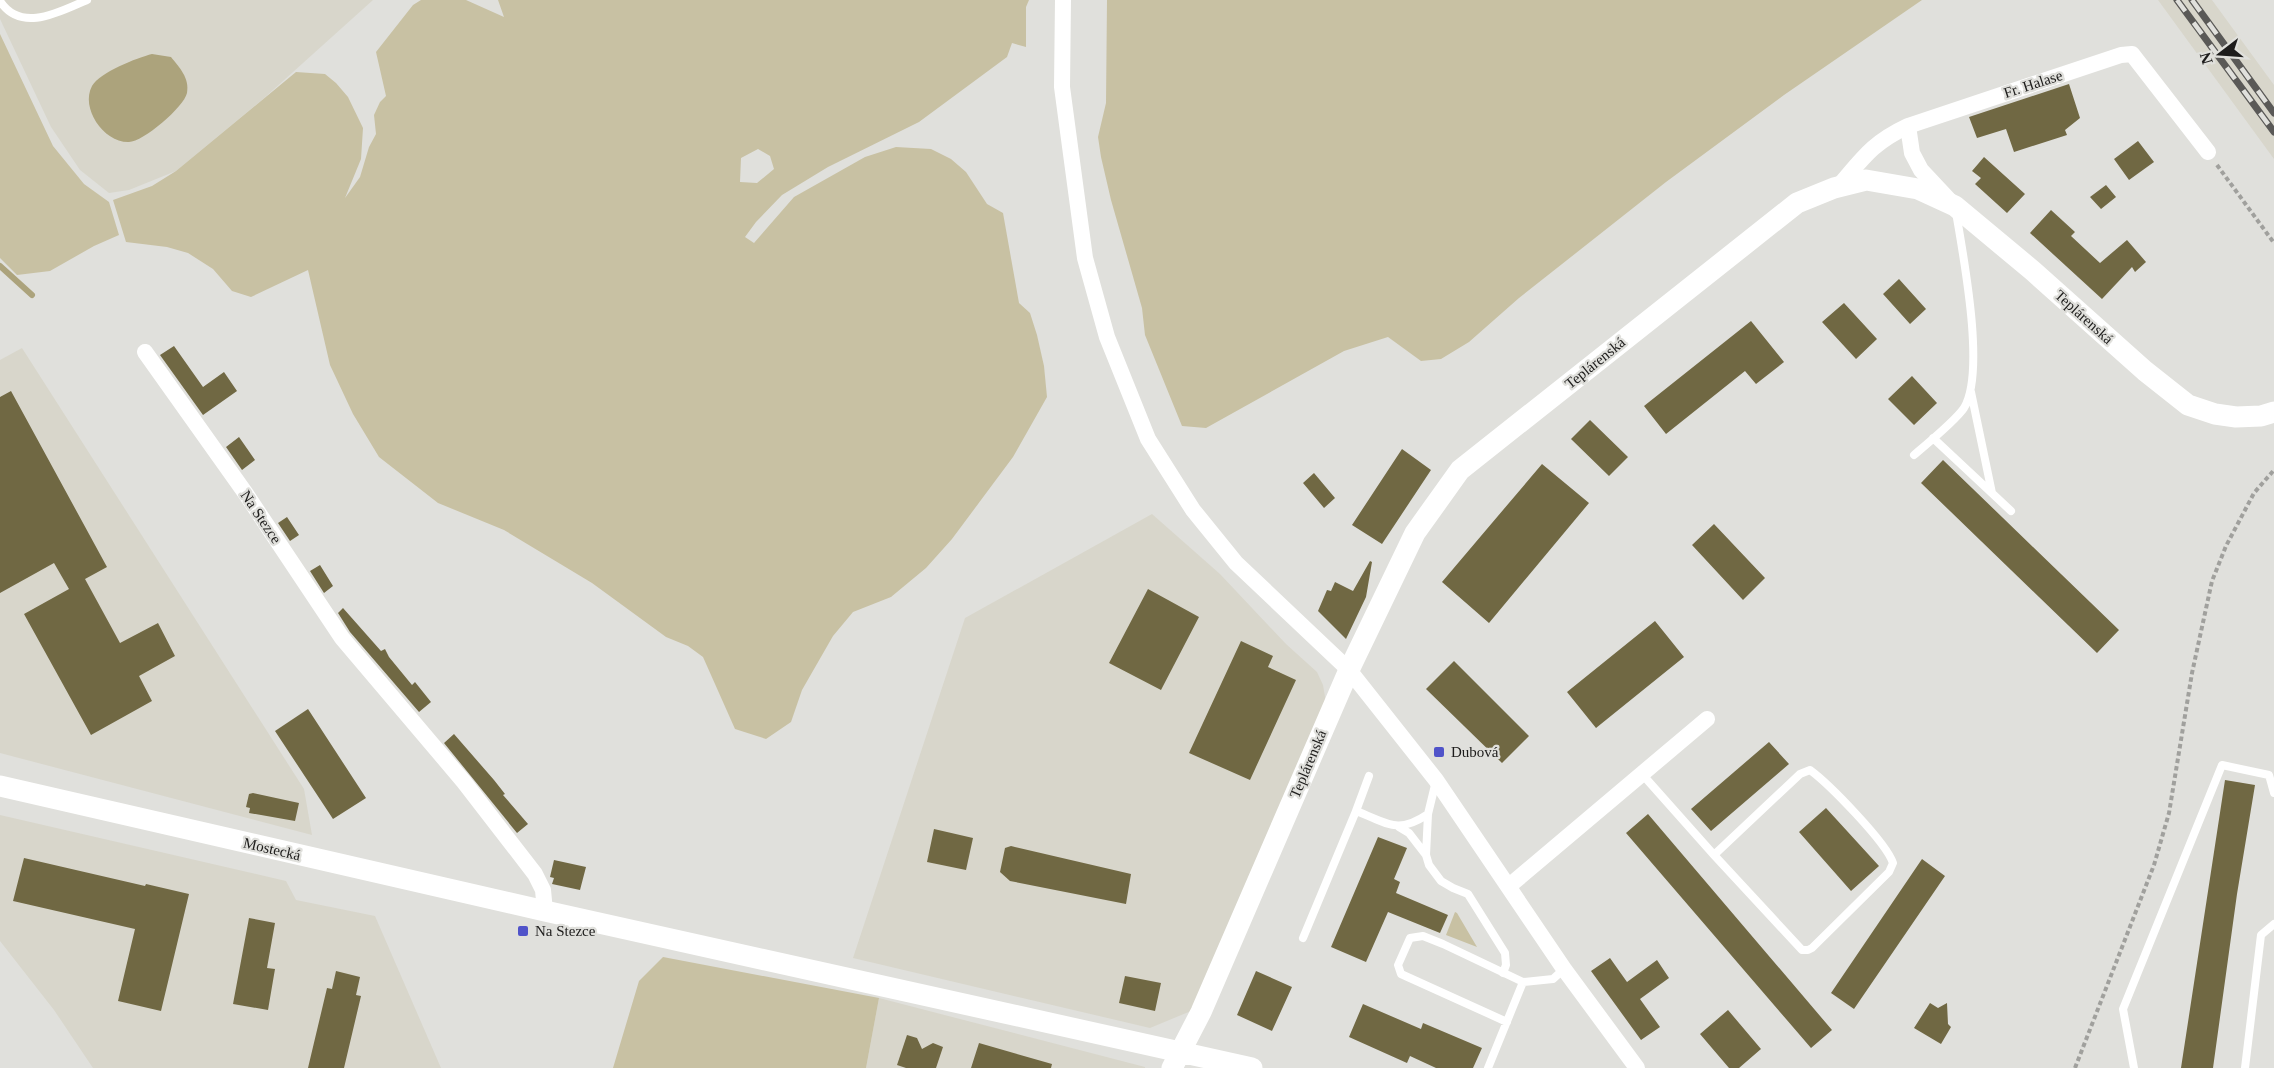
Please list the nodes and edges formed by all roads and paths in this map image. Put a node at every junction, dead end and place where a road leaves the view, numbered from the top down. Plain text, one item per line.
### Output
1 (87, 0) edge
2 (1064, 0) edge
3 (0, 1) edge
4 (1908, 126) junction
5 (2208, 152) joint
6 (1838, 187) junction
7 (1955, 206) junction
8 (2274, 243) edge
9 (145, 352) dead end
10 (1971, 392) junction
11 (2274, 412) edge
12 (1933, 438) junction
13 (1914, 456) dead end
14 (2274, 470) edge
15 (1992, 493) junction
16 (2011, 511) dead end
17 (1349, 670) junction
18 (1707, 719) dead end
19 (1642, 774) junction
20 (1369, 776) dead end
21 (1436, 780) junction
22 (0, 786) edge
23 (2274, 793) edge
24 (1356, 811) junction
25 (1428, 814) junction
26 (1399, 827) junction
27 (1426, 855) junction
28 (1714, 855) junction
29 (1509, 886) junction
30 (545, 911) junction
31 (2274, 924) edge
32 (1303, 938) dead end
33 (1564, 969) junction
34 (1503, 973) junction
35 (1523, 982) junction
36 (1507, 1022) junction
37 (1176, 1060) edge
38 (1252, 1068) edge
39 (1488, 1068) edge
40 (1637, 1068) edge
41 (2075, 1068) edge
42 (2134, 1068) edge
43 (2245, 1068) edge

1 - 3 lane
2 - 17 street
4 - 5 street, Fr. Halase
4 - 6 street
4 - 7 street
5 - 8 path
6 - 7 street, Teplárenská
6 - 17 street, Teplárenská
7 - 10 lane
7 - 11 street, Teplárenská
9 - 30 street, Na Stezce
10 - 12 lane
10 - 15 lane
12 - 13 lane
12 - 15 lane
14 - 41 path
15 - 16 lane
17 - 21 street
17 - 37 street, Teplárenská
18 - 19 street
19 - 28 lane
19 - 29 street
20 - 24 lane
21 - 25 lane
21 - 29 street
22 - 30 street, Mostecká
23 - 42 lane
24 - 26 lane
24 - 32 lane
25 - 26 lane
25 - 27 lane
26 - 27 lane
27 - 34 lane
28 - 28 lane
29 - 33 street
30 - 37 street, Mostecká
31 - 43 lane
33 - 35 lane
33 - 40 street
34 - 35 lane
34 - 36 lane
35 - 36 lane
36 - 39 lane
37 - 38 street, Mostecká

